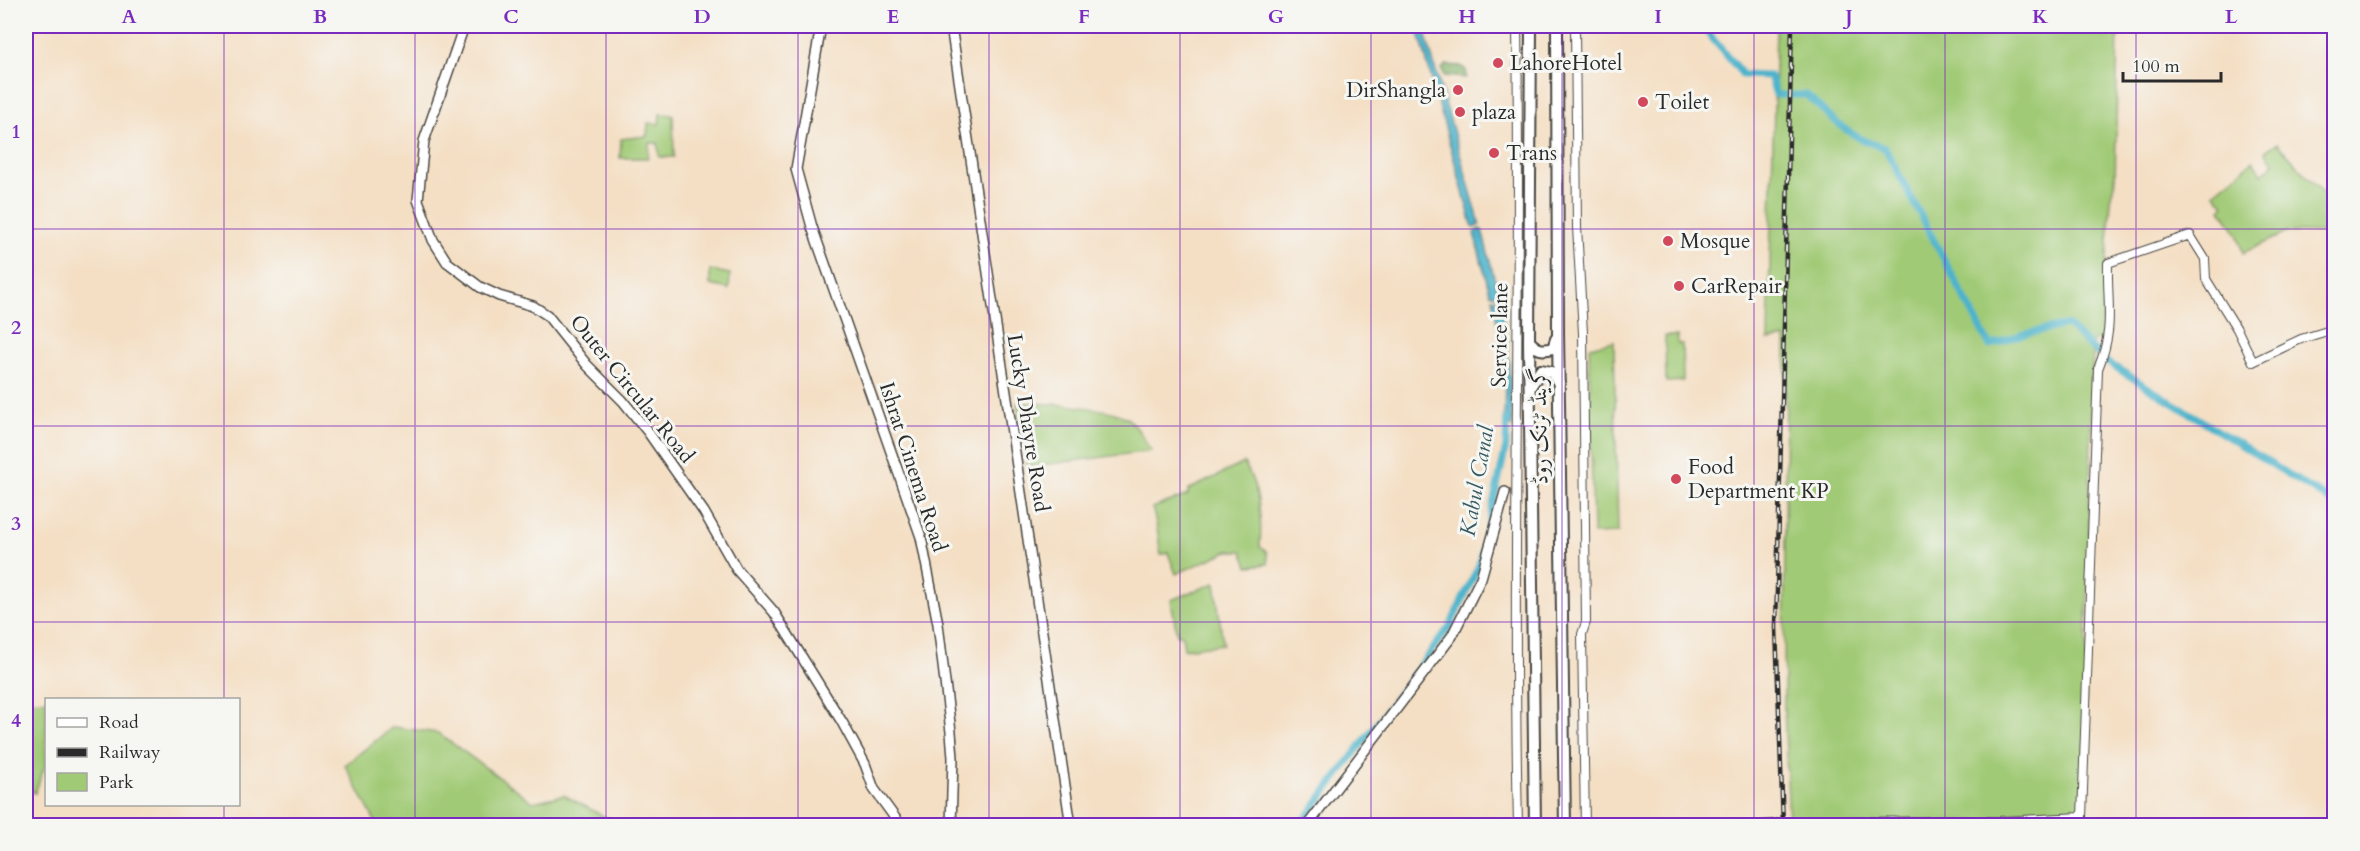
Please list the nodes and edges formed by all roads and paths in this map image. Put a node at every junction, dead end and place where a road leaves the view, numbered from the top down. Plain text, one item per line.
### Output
1 (464, 26) edge
2 (821, 26) edge
3 (951, 26) edge
4 (1517, 26) edge
5 (1531, 26) edge
6 (1557, 26) edge
7 (1575, 26) edge
8 (2334, 329) edge
9 (1558, 333) junction
10 (1529, 342) junction
11 (1559, 384) junction
12 (1529, 390) junction
13 (1515, 480) junction
14 (1505, 492) joint
15 (1999, 823) edge
16 (901, 825) edge
17 (951, 825) edge
18 (1071, 825) edge
19 (1307, 825) edge
20 (1518, 825) edge
21 (1535, 825) edge
22 (1565, 825) edge
23 (1586, 825) edge
24 (1752, 825) edge

1 - 16 main road, Outer Circular Road
2 - 17 main road, Ishrat Cinema Road
3 - 18 main road, Lucky Dhayre Road
4 - 13 street, Service lane
5 - 10 highway, گرینڈ ٹرنک روڈ
6 - 9 highway, گرینڈ ٹرنک روڈ
7 - 23 street
8 - 15 street
9 - 10 highway
9 - 11 highway, گرینڈ ٹرنک روڈ
10 - 12 highway, گرینڈ ٹرنک روڈ
11 - 12 highway
11 - 22 highway, گرینڈ ٹرنک روڈ
12 - 21 highway, گرینڈ ٹرنک روڈ
13 - 14 street
13 - 20 street, Service lane
14 - 19 main road
15 - 24 street

